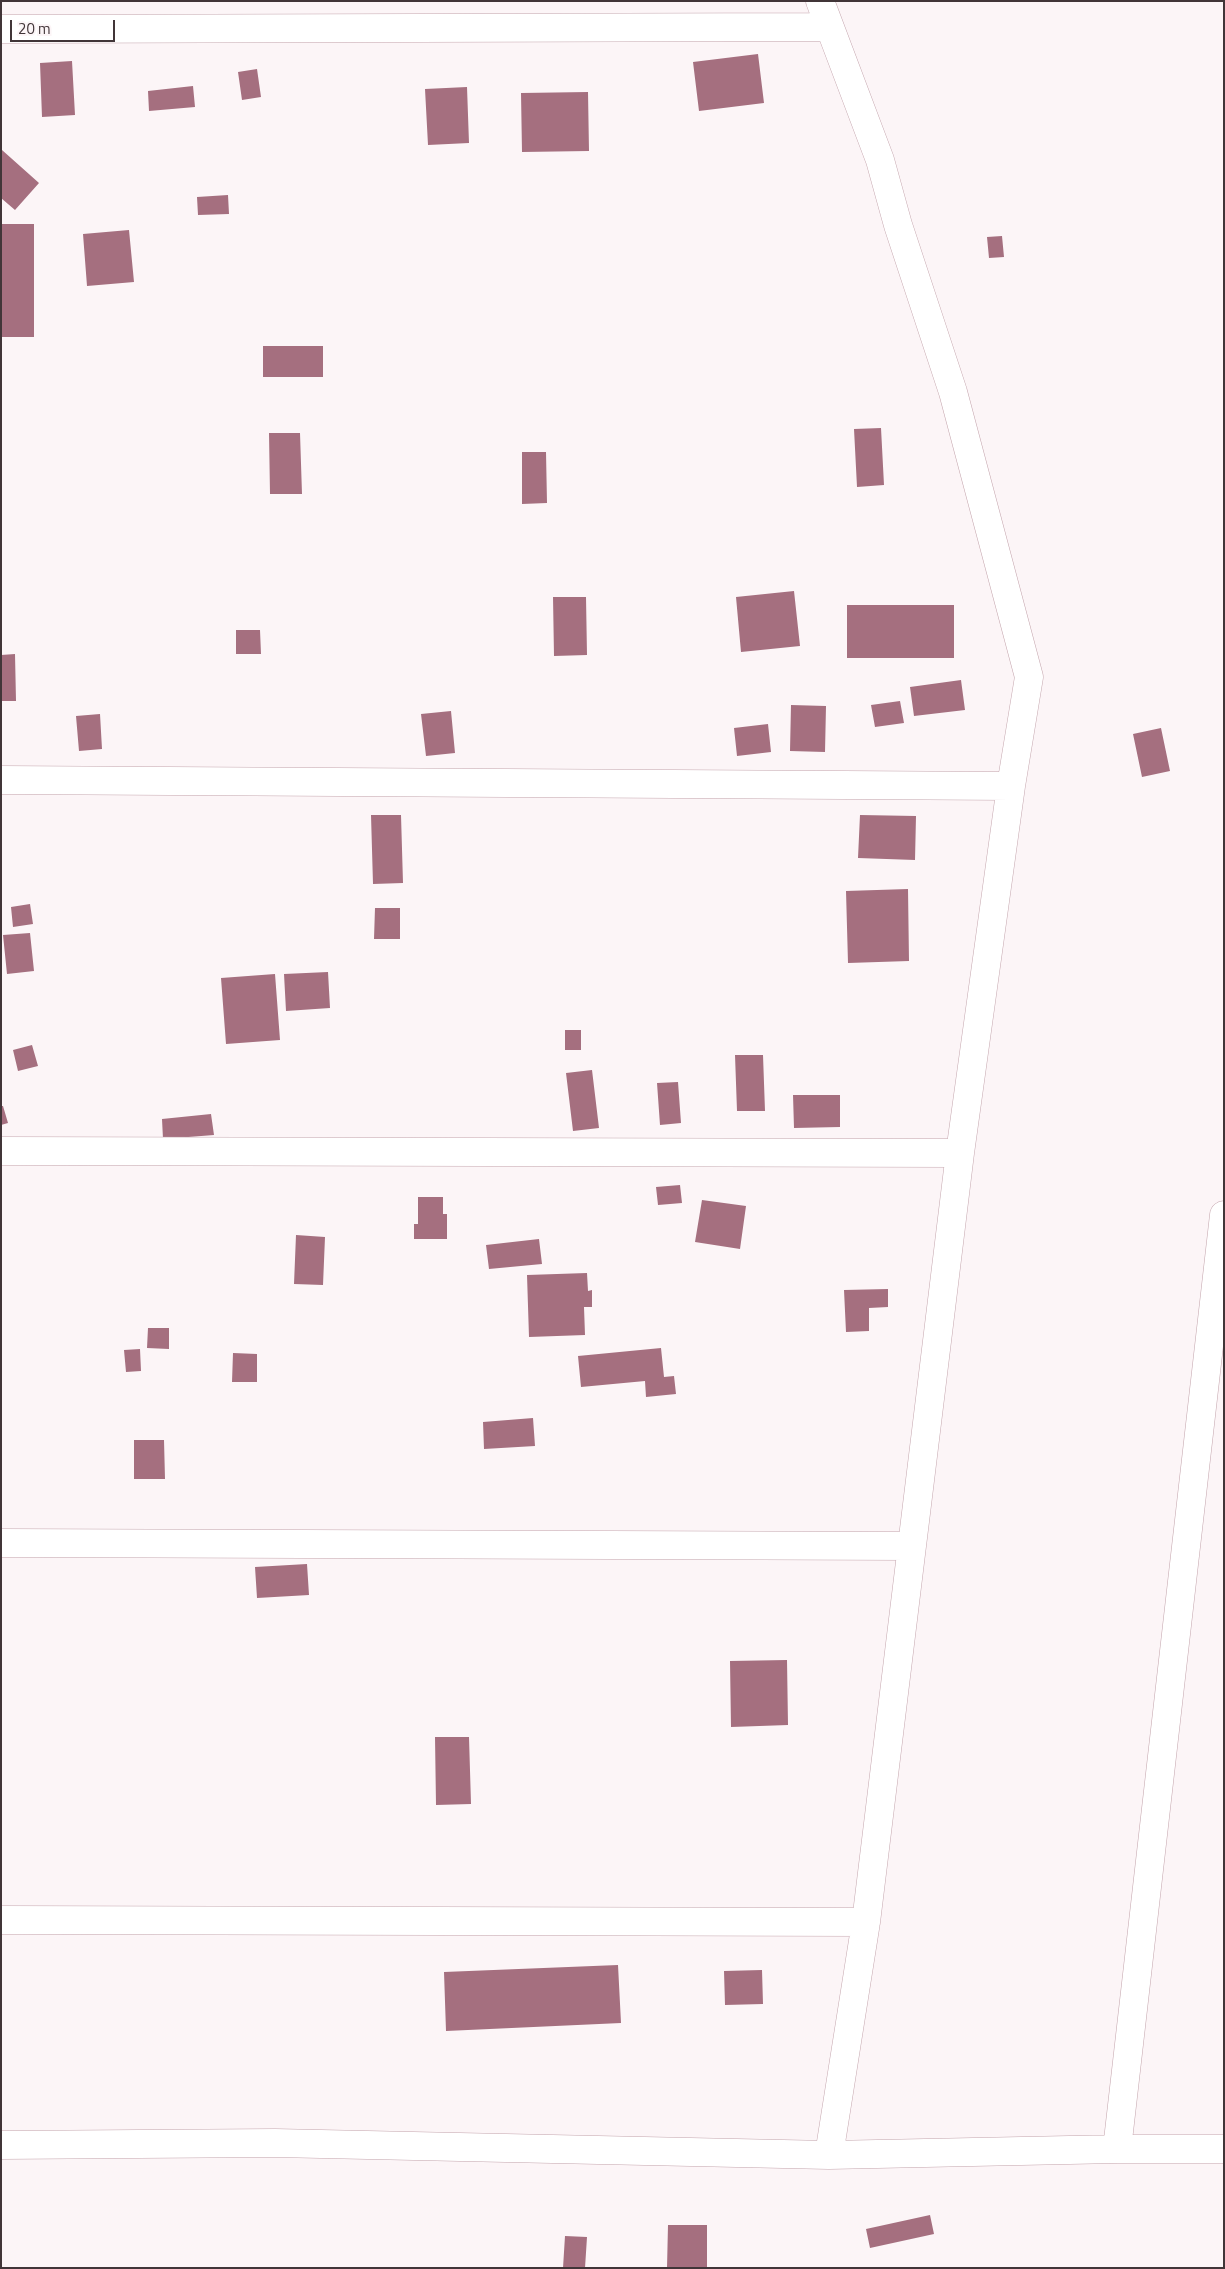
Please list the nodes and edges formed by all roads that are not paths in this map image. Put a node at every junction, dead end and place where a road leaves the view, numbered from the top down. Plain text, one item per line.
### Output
1 (820, 1) edge
2 (828, 27) junction
3 (1, 29) edge
4 (1, 780) edge
5 (1011, 786) junction
6 (1, 1151) edge
7 (960, 1153) junction
8 (1224, 1216) edge
9 (1, 1543) edge
10 (911, 1546) junction
11 (1, 1920) edge
12 (866, 1922) junction
13 (1, 2145) edge
14 (1117, 2149) junction
15 (1224, 2149) edge
16 (829, 2155) junction

1 - 2 street
2 - 3 street
2 - 5 street
4 - 5 street
5 - 7 street
6 - 7 street
7 - 10 street
8 - 14 street
9 - 10 street
10 - 12 street
11 - 12 street
12 - 16 street
13 - 16 street
14 - 15 street
14 - 16 street

